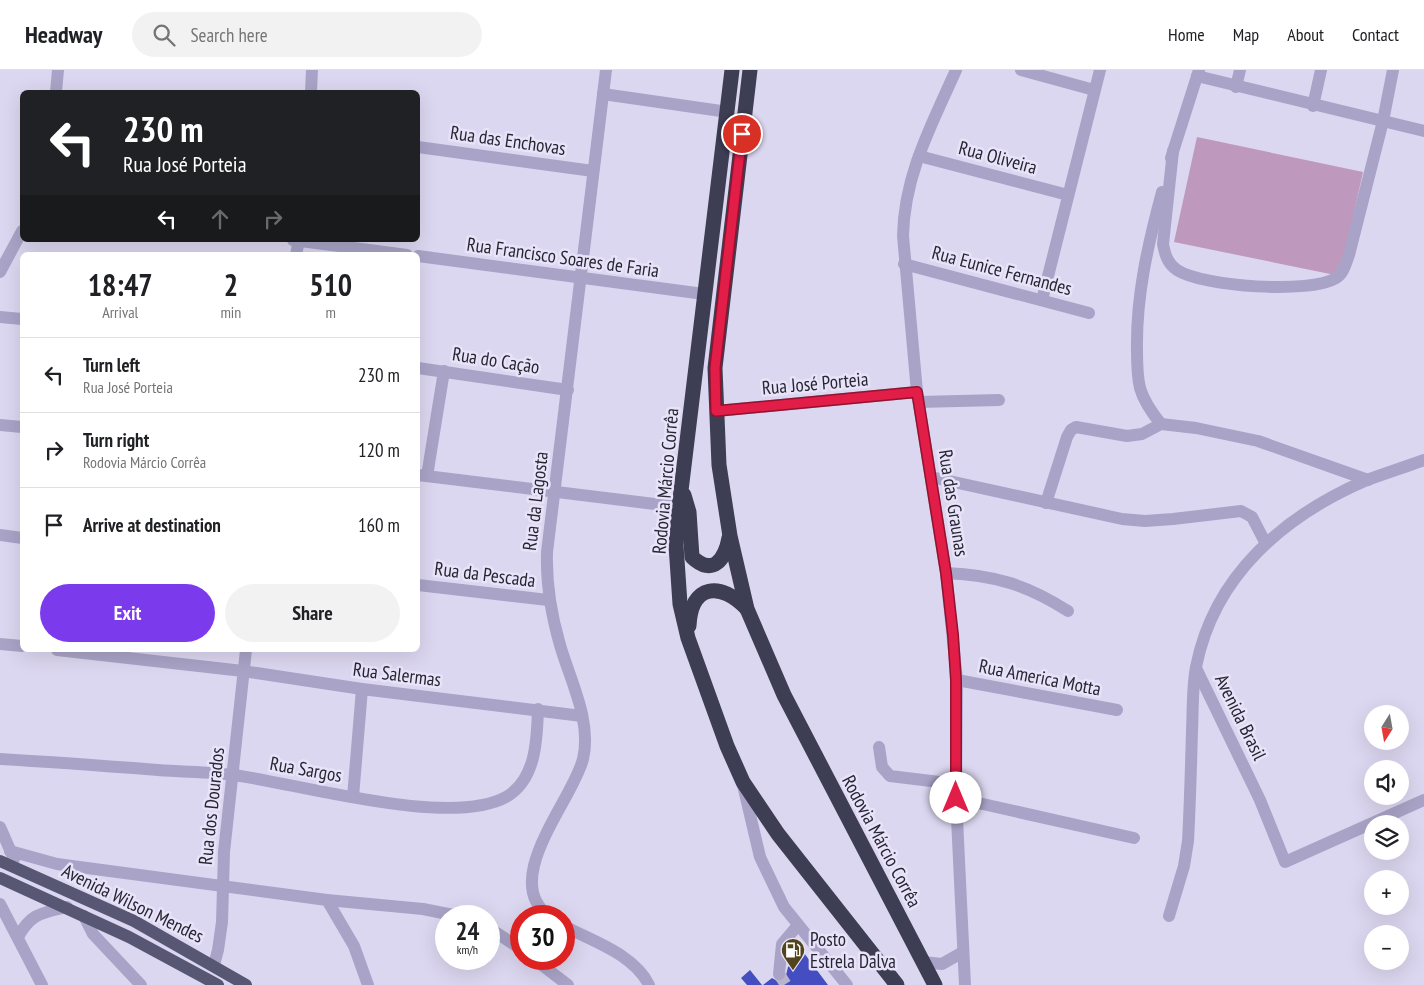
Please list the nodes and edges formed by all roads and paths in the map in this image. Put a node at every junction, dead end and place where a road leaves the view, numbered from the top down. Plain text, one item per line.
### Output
1 (58, 70) edge
2 (312, 70) edge
3 (606, 70) edge
4 (732, 70) edge
5 (750, 70) edge
6 (956, 70) edge
7 (1021, 70) edge
8 (1100, 70) edge
9 (1240, 70) edge
10 (1320, 70) edge
11 (1393, 70) edge
12 (1198, 73) edge
13 (1236, 87) junction
14 (56, 90) edge
15 (311, 90) edge
16 (1094, 90) junction
17 (604, 94) junction
18 (1313, 106) junction
19 (728, 112) junction
20 (1384, 122) junction
21 (1424, 131) edge
22 (420, 147) edge
23 (1173, 151) junction
24 (919, 156) junction
25 (593, 171) junction
26 (1068, 195) junction
27 (20, 235) edge
28 (312, 242) edge
29 (385, 252) edge
30 (420, 256) edge
31 (904, 264) junction
32 (0, 272) edge
33 (582, 278) junction
34 (704, 294) junction
35 (1042, 300) junction
36 (1089, 313) dead end
37 (0, 317) edge
38 (20, 319) edge
39 (420, 368) edge
40 (444, 371) junction
41 (568, 390) junction
42 (918, 397) junction
43 (999, 400) dead end
44 (716, 411) junction
45 (1161, 424) junction
46 (0, 425) edge
47 (20, 427) edge
48 (1424, 460) edge
49 (422, 476) edge
50 (932, 477) junction
51 (1368, 480) junction
52 (681, 487) junction
53 (555, 492) junction
54 (1046, 502) junction
55 (679, 507) junction
56 (0, 535) edge
57 (730, 536) junction
58 (20, 538) edge
59 (1265, 542) junction
60 (946, 573) junction
61 (420, 585) edge
62 (548, 600) junction
63 (747, 609) junction
64 (1068, 610) dead end
65 (688, 638) junction
66 (0, 644) edge
67 (20, 646) edge
68 (76, 652) edge
69 (246, 652) edge
70 (1196, 668) junction
71 (243, 671) junction
72 (956, 680) junction
73 (362, 689) junction
74 (538, 709) junction
75 (1117, 710) dead end
76 (582, 716) junction
77 (880, 746) dead end
78 (0, 759) edge
79 (233, 775) junction
80 (743, 782) junction
81 (956, 784) junction
82 (353, 797) junction
83 (956, 798) junction
84 (1424, 800) edge
85 (0, 827) edge
86 (1134, 838) dead end
87 (10, 851) junction
88 (0, 861) edge
89 (20, 870) junction
90 (0, 878) edge
91 (223, 885) junction
92 (327, 900) junction
93 (0, 904) edge
94 (539, 905) edge
95 (67, 907) junction
96 (435, 911) edge
97 (84, 916) junction
98 (1169, 916) dead end
99 (798, 925) junction
100 (575, 932) edge
101 (18, 937) junction
102 (963, 952) junction
103 (923, 962) junction
104 (214, 965) junction
105 (548, 970) edge
106 (778, 974) tunnel mouth
107 (42, 985) edge
108 (140, 985) edge
109 (218, 985) edge
110 (246, 985) edge
111 (368, 985) edge
112 (568, 985) edge
113 (649, 985) edge
114 (847, 985) edge
115 (897, 985) edge
116 (935, 985) edge
117 (965, 985) edge

1 - 14 street
2 - 15 street
3 - 17 street, Rua da Lagosta
4 - 19 highway, Rodovia Márcio Corrêa
5 - 44 highway, Rodovia Márcio Corrêa
6 - 24 street, Rua das Graunas
7 - 16 street
8 - 16 street
9 - 13 street
10 - 18 street
11 - 20 street
12 - 13 street
12 - 23 street
13 - 18 street
16 - 26 street
17 - 19 street
17 - 25 street, Rua da Lagosta
18 - 20 street
19 - 34 highway, Rodovia Márcio Corrêa
20 - 21 street
20 - 23 street
22 - 25 street, Rua das Enchovas
23 - 45 street
24 - 26 street, Rua Oliveira
24 - 31 street, Rua das Graunas
25 - 33 street, Rua da Lagosta
26 - 35 street
27 - 32 street
28 - 29 street
30 - 33 street, Rua Francisco Soares de Faria
31 - 35 street, Rua Eunice Fernandes
31 - 42 street, Rua das Graunas
33 - 34 street, Rua Francisco Soares de Faria
33 - 41 street, Rua da Lagosta
34 - 52 highway, Rodovia Márcio Corrêa
35 - 36 street, Rua Eunice Fernandes
37 - 38 street
39 - 40 street, Rua do Cação
40 - 41 street, Rua do Cação
40 - 49 street
41 - 53 street, Rua da Lagosta
42 - 43 street, Rua José Porteia
42 - 44 street, Rua José Porteia
42 - 50 street, Rua das Graunas
44 - 57 highway, Rodovia Márcio Corrêa
45 - 51 street
45 - 54 street
46 - 47 street
48 - 51 street, Avenida Brasil
49 - 53 street
50 - 54 street
50 - 60 street, Rua das Graunas
51 - 59 street, Avenida Brasil
52 - 55 highway, Rodovia Márcio Corrêa
52 - 57 highway
53 - 55 street
53 - 62 street, Rua da Lagosta
54 - 59 street
55 - 65 highway, Rodovia Márcio Corrêa
56 - 58 street
57 - 63 highway, Rodovia Márcio Corrêa
59 - 70 street, Avenida Brasil
60 - 64 street
60 - 72 street, Rua das Graunas
61 - 62 street, Rua da Pescada
62 - 76 street, Rua da Lagosta
63 - 65 highway
63 - 103 highway, Rodovia Márcio Corrêa
65 - 80 highway, Rodovia Márcio Corrêa
66 - 67 street
68 - 71 street, Rua Salermas
69 - 71 street, Rua dos Dourados
70 - 84 street, Avenida Brasil
70 - 98 street
71 - 73 street, Rua Salermas
71 - 79 street, Rua dos Dourados
72 - 75 street, Rua America Motta
72 - 81 street, Rua das Graunas
73 - 74 street, Rua Salermas
73 - 82 street
74 - 76 street, Rua Salermas
74 - 82 street, Rua Sargos
76 - 94 street, Rua da Lagosta
77 - 81 street
78 - 79 street, Rua Sargos
79 - 82 street, Rua Sargos
79 - 91 street, Rua dos Dourados
80 - 99 street
80 - 115 highway, Rodovia Márcio Corrêa
81 - 83 street, Rua das Graunas
83 - 86 street
83 - 102 street, Rua das Graunas
85 - 87 street
87 - 89 street
87 - 91 street
88 - 89 main road, Avenida Wilson Mendes
89 - 104 main road, Avenida Wilson Mendes
90 - 95 main road, Avenida Wilson Mendes
91 - 92 street
91 - 104 street, Rua dos Dourados
92 - 96 street
92 - 111 street
93 - 101 street
95 - 97 main road, Avenida Wilson Mendes
95 - 101 street
97 - 108 street
97 - 109 main road, Avenida Wilson Mendes
99 - 106 street
99 - 114 street
100 - 113 street
101 - 107 street
102 - 103 street
102 - 117 street, Rua das Graunas
103 - 116 highway, Rodovia Márcio Corrêa
104 - 110 main road, Avenida Wilson Mendes
105 - 112 street

